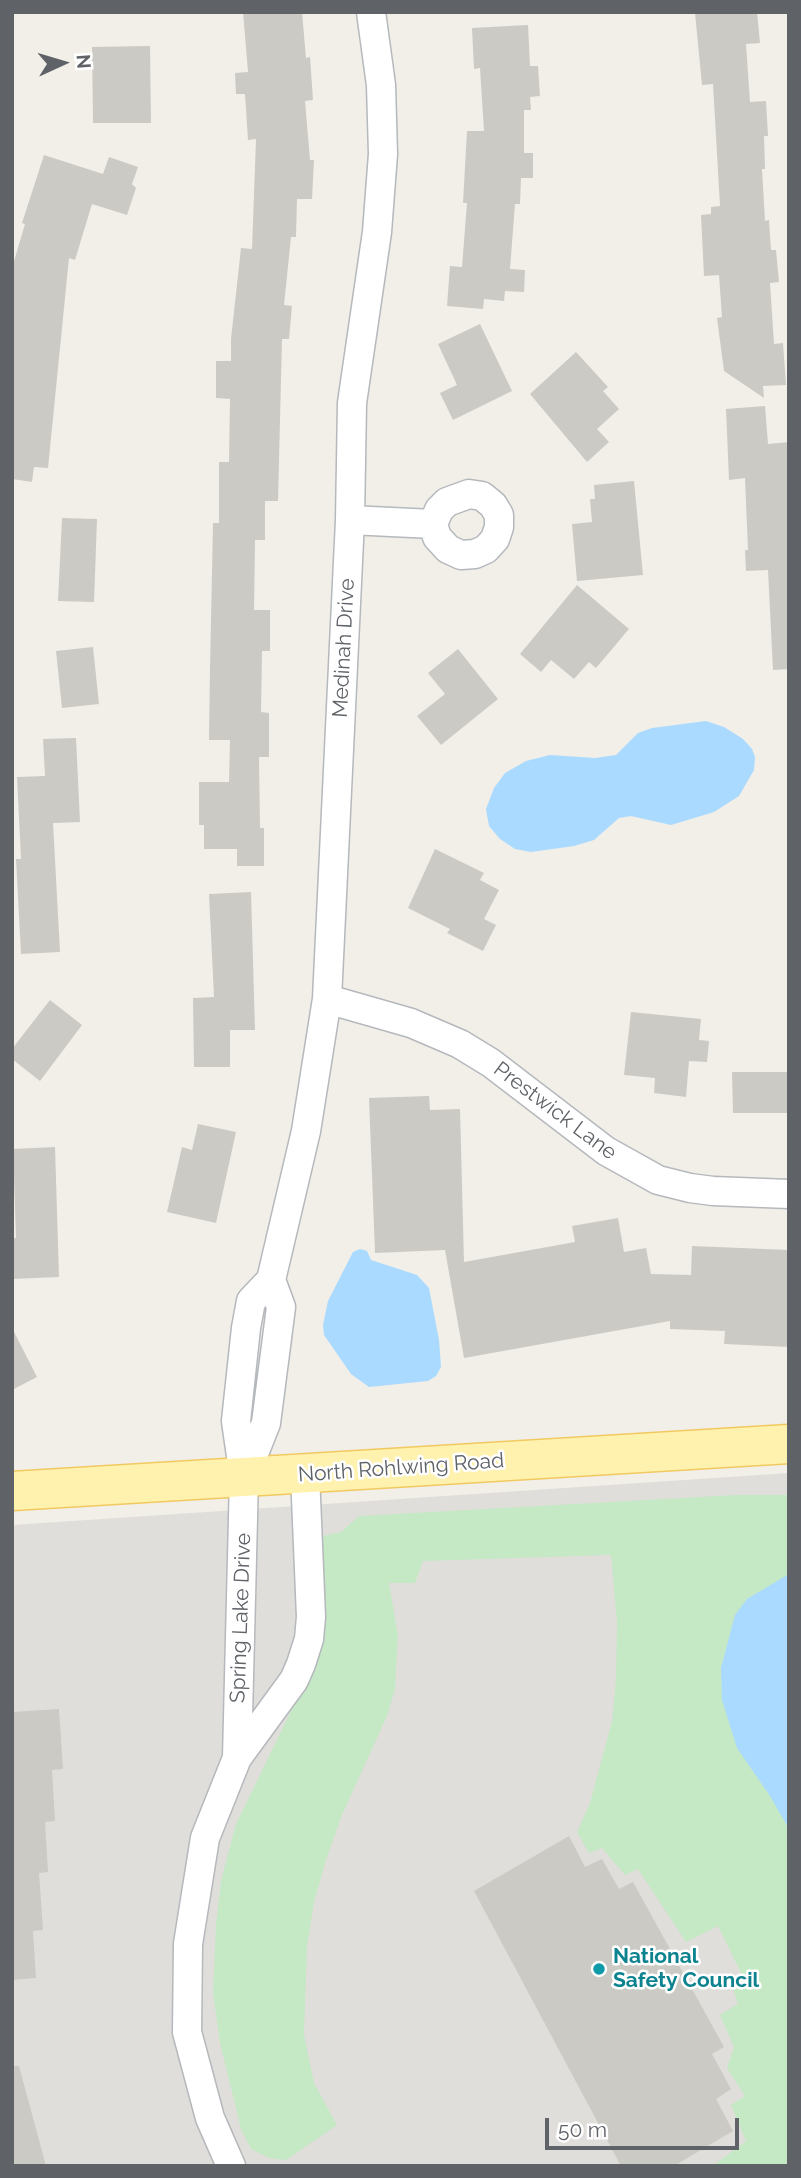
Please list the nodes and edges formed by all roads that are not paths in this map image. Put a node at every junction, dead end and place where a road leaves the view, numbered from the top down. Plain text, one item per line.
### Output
1 (371, 12) edge
2 (350, 520) junction
3 (433, 524) dead end
4 (327, 999) junction
5 (789, 1194) edge
6 (789, 1444) edge
7 (305, 1474) junction
8 (244, 1477) junction
9 (12, 1491) edge
10 (237, 1758) junction
11 (231, 2166) edge

1 - 2 street, Medinah Drive
2 - 3 street
2 - 4 street, Medinah Drive
4 - 5 street, Prestwick Lane
4 - 8 street, Medinah Drive
6 - 7 main road, North Rohlwing Road
7 - 8 main road, North Rohlwing Road
7 - 10 street, Spring Lake Drive
8 - 9 main road, North Rohlwing Road
8 - 10 street, Spring Lake Drive
10 - 11 street, Spring Lake Drive

